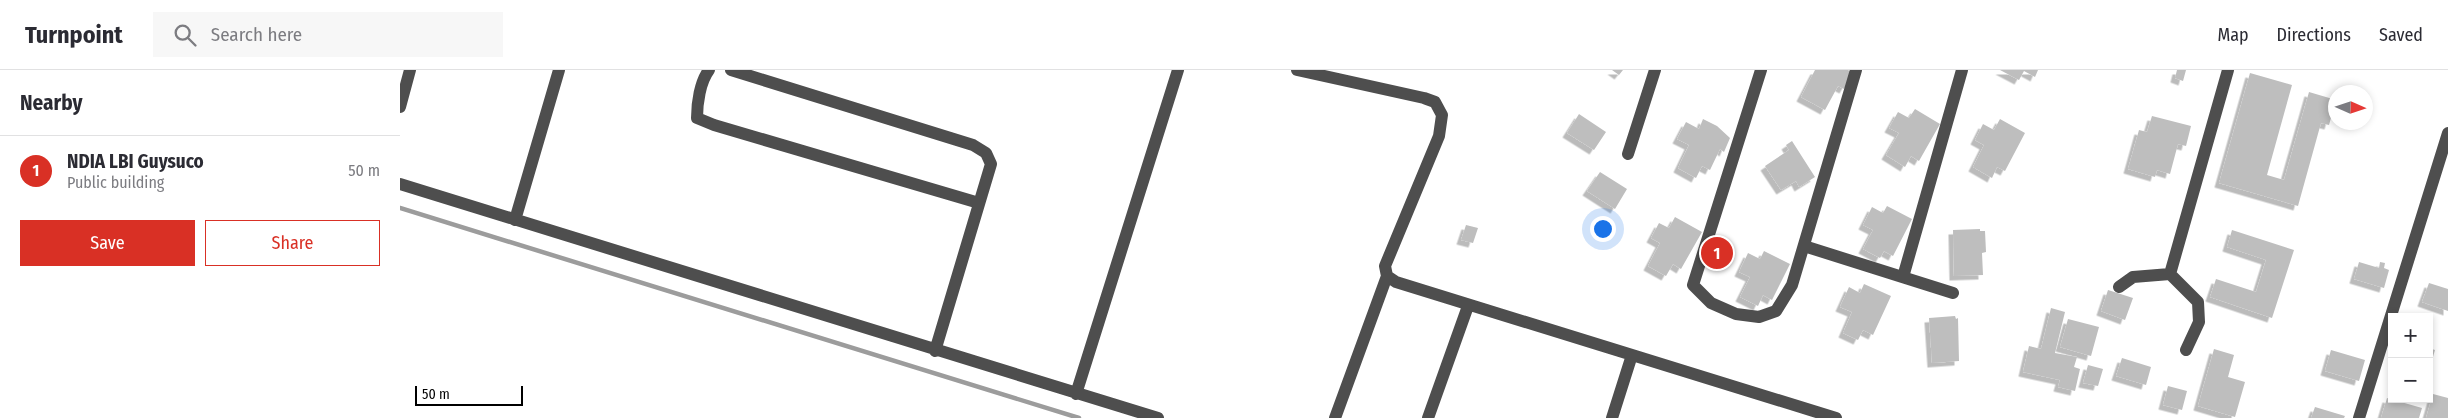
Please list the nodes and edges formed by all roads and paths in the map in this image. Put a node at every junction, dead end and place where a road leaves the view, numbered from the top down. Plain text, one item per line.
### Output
1 (410, 70) edge
2 (559, 70) edge
3 (709, 70) edge
4 (731, 70) edge
5 (1178, 70) edge
6 (1297, 70) edge
7 (1655, 70) edge
8 (1761, 70) edge
9 (1856, 70) edge
10 (1962, 70) edge
11 (2228, 70) edge
12 (400, 107) edge
13 (2448, 132) edge
14 (1628, 154) dead end
15 (400, 184) edge
16 (979, 203) junction
17 (515, 220) junction
18 (1804, 246) junction
19 (2170, 274) junction
20 (1387, 276) junction
21 (1902, 277) junction
22 (2119, 287) dead end
23 (1953, 293) dead end
24 (1468, 306) junction
25 (935, 350) junction
26 (2186, 350) dead end
27 (1632, 355) junction
28 (1076, 394) junction
29 (1158, 418) edge
30 (1335, 418) edge
31 (1428, 418) edge
32 (1612, 418) edge
33 (1836, 418) edge
34 (2359, 418) edge

1 - 12 street
2 - 17 street
3 - 16 street
4 - 16 street
5 - 28 street
6 - 20 street
7 - 14 street
8 - 18 street
9 - 18 street
10 - 21 street
11 - 19 street
13 - 34 street
15 - 17 street
16 - 25 street
17 - 25 street
18 - 21 street
19 - 22 street
19 - 26 street
20 - 24 street
20 - 30 street
21 - 23 street
24 - 27 street
24 - 31 street
25 - 28 street
27 - 32 street
27 - 33 street
28 - 29 street

